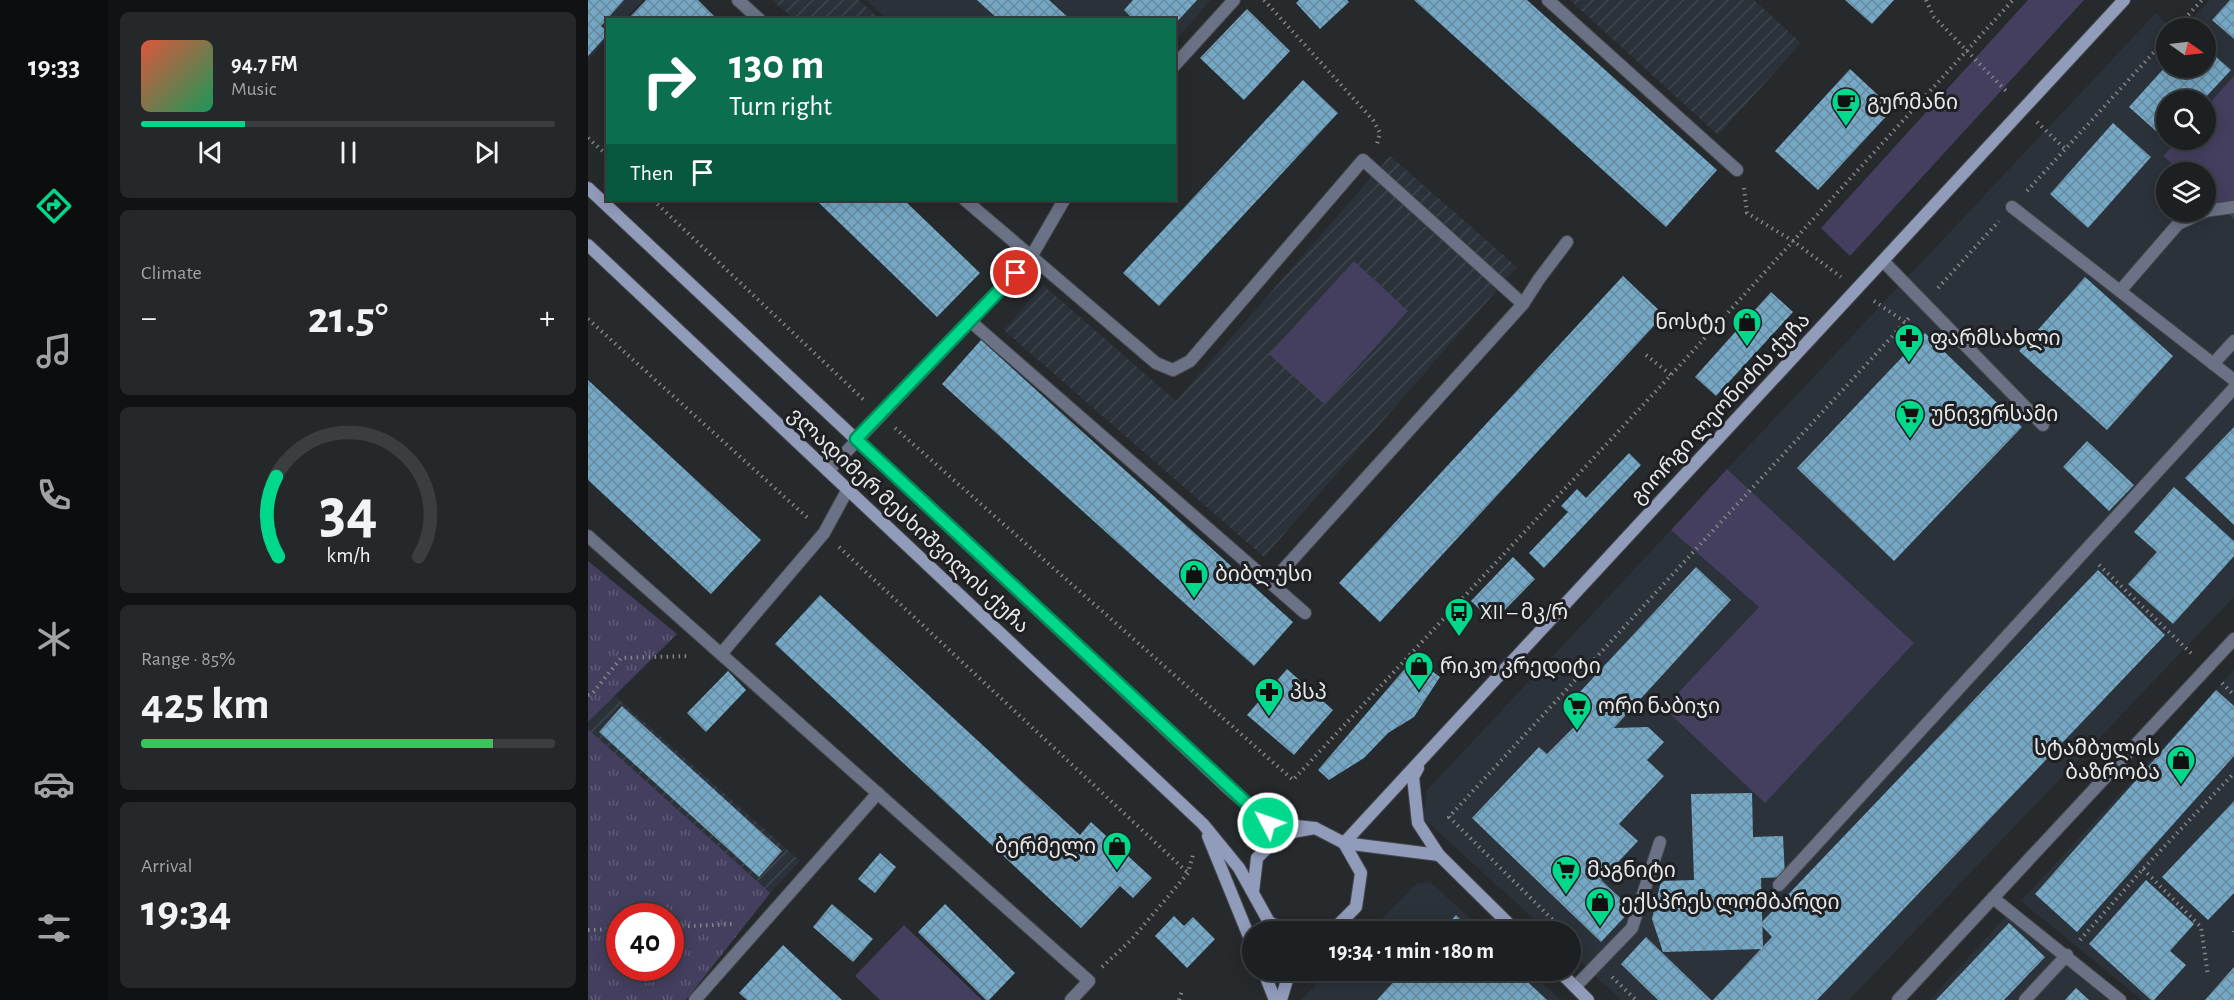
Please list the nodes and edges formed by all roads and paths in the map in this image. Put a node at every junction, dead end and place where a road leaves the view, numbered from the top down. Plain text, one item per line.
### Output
1 (738, 0) edge
2 (1234, 0) edge
3 (1264, 0) edge
4 (1548, 0) edge
5 (1926, 0) edge
6 (2013, 0) edge
7 (2124, 0) edge
8 (2202, 0) edge
9 (758, 18) edge
10 (2185, 18) edge
11 (2156, 50) edge
12 (1966, 52) junction
13 (1176, 64) edge
14 (2024, 109) junction
15 (588, 138) edge
16 (2065, 149) junction
17 (606, 154) edge
18 (1363, 160) junction
19 (1737, 170) joint
20 (588, 188) edge
21 (654, 201) edge
22 (966, 201) edge
23 (1063, 201) edge
24 (2012, 207) junction
25 (2234, 207) edge
26 (2216, 209) edge
27 (2182, 222) edge
28 (1793, 241) junction
29 (1567, 242) dead end
30 (588, 245) edge
31 (1031, 257) junction
32 (1883, 261) junction
33 (1857, 290) junction
34 (2120, 291) junction
35 (1924, 303) junction
36 (1523, 304) junction
37 (588, 319) edge
38 (970, 321) junction
39 (1905, 322) junction
40 (2234, 341) edge
41 (1646, 355) dead end
42 (2213, 364) junction
43 (1671, 375) junction
44 (2234, 380) edge
45 (2234, 388) edge
46 (880, 415) junction
47 (2043, 425) dead end
48 (856, 439) junction
49 (828, 471) junction
50 (848, 489) junction
51 (824, 533) junction
52 (588, 536) edge
53 (2085, 552) junction
54 (1272, 582) junction
55 (1305, 613) dead end
56 (2234, 639) edge
57 (721, 654) junction
58 (2207, 668) junction
59 (588, 695) edge
60 (2234, 695) edge
61 (1426, 754) junction
62 (2234, 773) edge
63 (878, 794) junction
64 (1203, 824) junction
65 (1315, 828) junction
66 (1660, 842) dead end
67 (1344, 843) junction
68 (1439, 855) junction
69 (2143, 869) junction
70 (1188, 873) junction
71 (1779, 885) dead end
72 (1252, 892) junction
73 (1993, 898) junction
74 (1243, 921) edge
75 (1268, 921) edge
76 (1342, 921) edge
77 (1507, 921) edge
78 (1554, 921) edge
79 (764, 922) junction
80 (684, 926) edge
81 (606, 929) edge
82 (588, 930) edge
83 (2067, 955) junction
84 (2208, 976) dead end
85 (1089, 981) junction
86 (1267, 981) edge
87 (1287, 981) edge
88 (1569, 981) edge
89 (1575, 987) junction
90 (1182, 991) dead end
91 (695, 1000) edge
92 (1071, 1000) edge
93 (1179, 1000) edge
94 (1275, 1000) edge
95 (1281, 1000) edge
96 (1588, 1000) edge
97 (1898, 1000) edge
98 (2025, 1000) edge
99 (2120, 1000) edge

1 - 9 street
2 - 13 street
3 - 18 path
4 - 19 street
5 - 12 path
6 - 12 path
7 - 14 street, გიორგი ლეონიძის ქუჩა
8 - 10 path
11 - 16 path
12 - 14 path
12 - 28 path
14 - 16 path
14 - 32 street, გიორგი ლეონიძის ქუჩა
15 - 17 path
16 - 24 path
18 - 31 street
18 - 36 street
19 - 28 path
20 - 48 street, ვლადიმერ მესხიშვილის ქუჩა
21 - 46 path
22 - 31 street
23 - 31 street
24 - 34 street
24 - 35 path
25 - 26 street
27 - 34 street
28 - 33 path
28 - 43 path
29 - 36 street
30 - 49 street, ვლადიმერ მესხიშვილის ქუჩა
31 - 38 street
32 - 33 street, გიორგი ლეონიძის ქუჩა
32 - 35 street
33 - 39 path
33 - 61 street, გიორგი ლეონიძის ქუჩა
34 - 42 street
35 - 39 path
35 - 47 street
36 - 54 street
37 - 51 path
38 - 46 street
38 - 54 street
39 - 78 path
40 - 42 street
41 - 43 path
42 - 44 street
43 - 46 path
45 - 53 street
46 - 48 street
48 - 49 street
48 - 65 street, ვლადიმერ მესხიშვილის ქუჩა
49 - 50 street, ვლადიმერ მესხიშვილის ქუჩა
50 - 51 street
50 - 64 street, ვლადიმერ მესხიშვილის ქუჩა
51 - 57 street
51 - 70 path
52 - 57 street
53 - 58 path
53 - 71 street
54 - 55 street
56 - 58 street
57 - 59 path
57 - 63 street
58 - 60 path
58 - 73 street
61 - 67 street, გიორგი ლეონიძის ქუჩა
61 - 68 street
62 - 69 path
63 - 79 street
63 - 85 street
64 - 70 path
64 - 72 street, ვლადიმერ მესხიშვილის ქუჩა
64 - 74 street
65 - 67 street
65 - 72 street
66 - 89 street
67 - 68 street
67 - 76 street
68 - 77 street
69 - 83 path
69 - 84 path
70 - 85 path
72 - 75 street, ვლადიმერ მესხიშვილის ქუჩა
73 - 83 street
73 - 97 street
79 - 80 path
79 - 91 street
81 - 82 path
83 - 98 street
83 - 99 street
85 - 92 street
86 - 94 street
87 - 95 street
88 - 89 street
89 - 96 street
90 - 93 path

